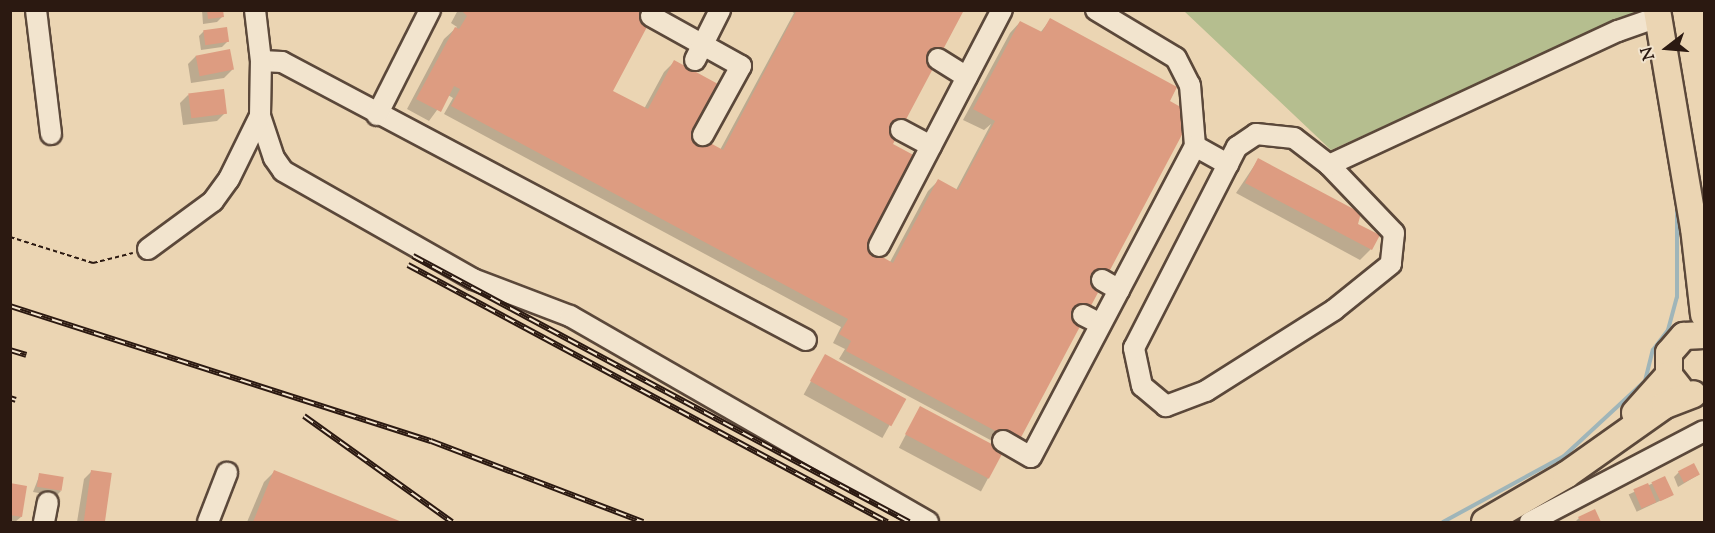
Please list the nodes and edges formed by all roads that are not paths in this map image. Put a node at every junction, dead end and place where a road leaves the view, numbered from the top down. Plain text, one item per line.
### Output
1 (36, 10) edge
2 (255, 10) edge
3 (430, 10) edge
4 (720, 10) edge
5 (1002, 10) edge
6 (1096, 10) edge
7 (1658, 14) edge
8 (651, 16) dead end
9 (699, 52) junction
10 (938, 59) dead end
11 (261, 61) junction
12 (967, 76) junction
13 (377, 115) junction
14 (260, 116) junction
15 (711, 130) dead end
16 (901, 130) dead end
17 (51, 134) dead end
18 (931, 146) junction
19 (1195, 146) junction
20 (1228, 164) junction
21 (1329, 165) junction
22 (1694, 228) junction
23 (879, 246) dead end
24 (148, 249) road end
25 (1102, 280) dead end
26 (1119, 290) junction
27 (1704, 314) edge
28 (1083, 315) dead end
29 (1101, 324) junction
30 (1694, 336) edge
31 (806, 340) dead end
32 (1669, 375) junction
33 (1699, 394) edge
34 (1704, 431) edge
35 (1003, 441) dead end
36 (1587, 459) junction
37 (227, 473) dead end
38 (48, 502) dead end
39 (44, 522) edge
40 (208, 522) edge
41 (928, 522) edge
42 (1485, 522) edge
43 (1530, 522) edge

1 - 17 street
2 - 11 street
3 - 13 street
4 - 9 street
5 - 12 street
6 - 19 street
7 - 21 street
7 - 22 main road
8 - 9 street
9 - 15 street
10 - 12 street
11 - 13 street
11 - 14 street
12 - 18 street
13 - 31 street
14 - 24 street
14 - 41 street
16 - 18 street
18 - 23 street
19 - 20 street
19 - 26 street
20 - 21 street
20 - 21 street
22 - 27 main road
22 - 30 main road
25 - 26 street
26 - 29 street
28 - 29 street
29 - 35 street
30 - 32 main road
32 - 33 main road
32 - 36 main road
33 - 36 main road
34 - 43 street
36 - 42 main road
37 - 40 street
38 - 39 street

